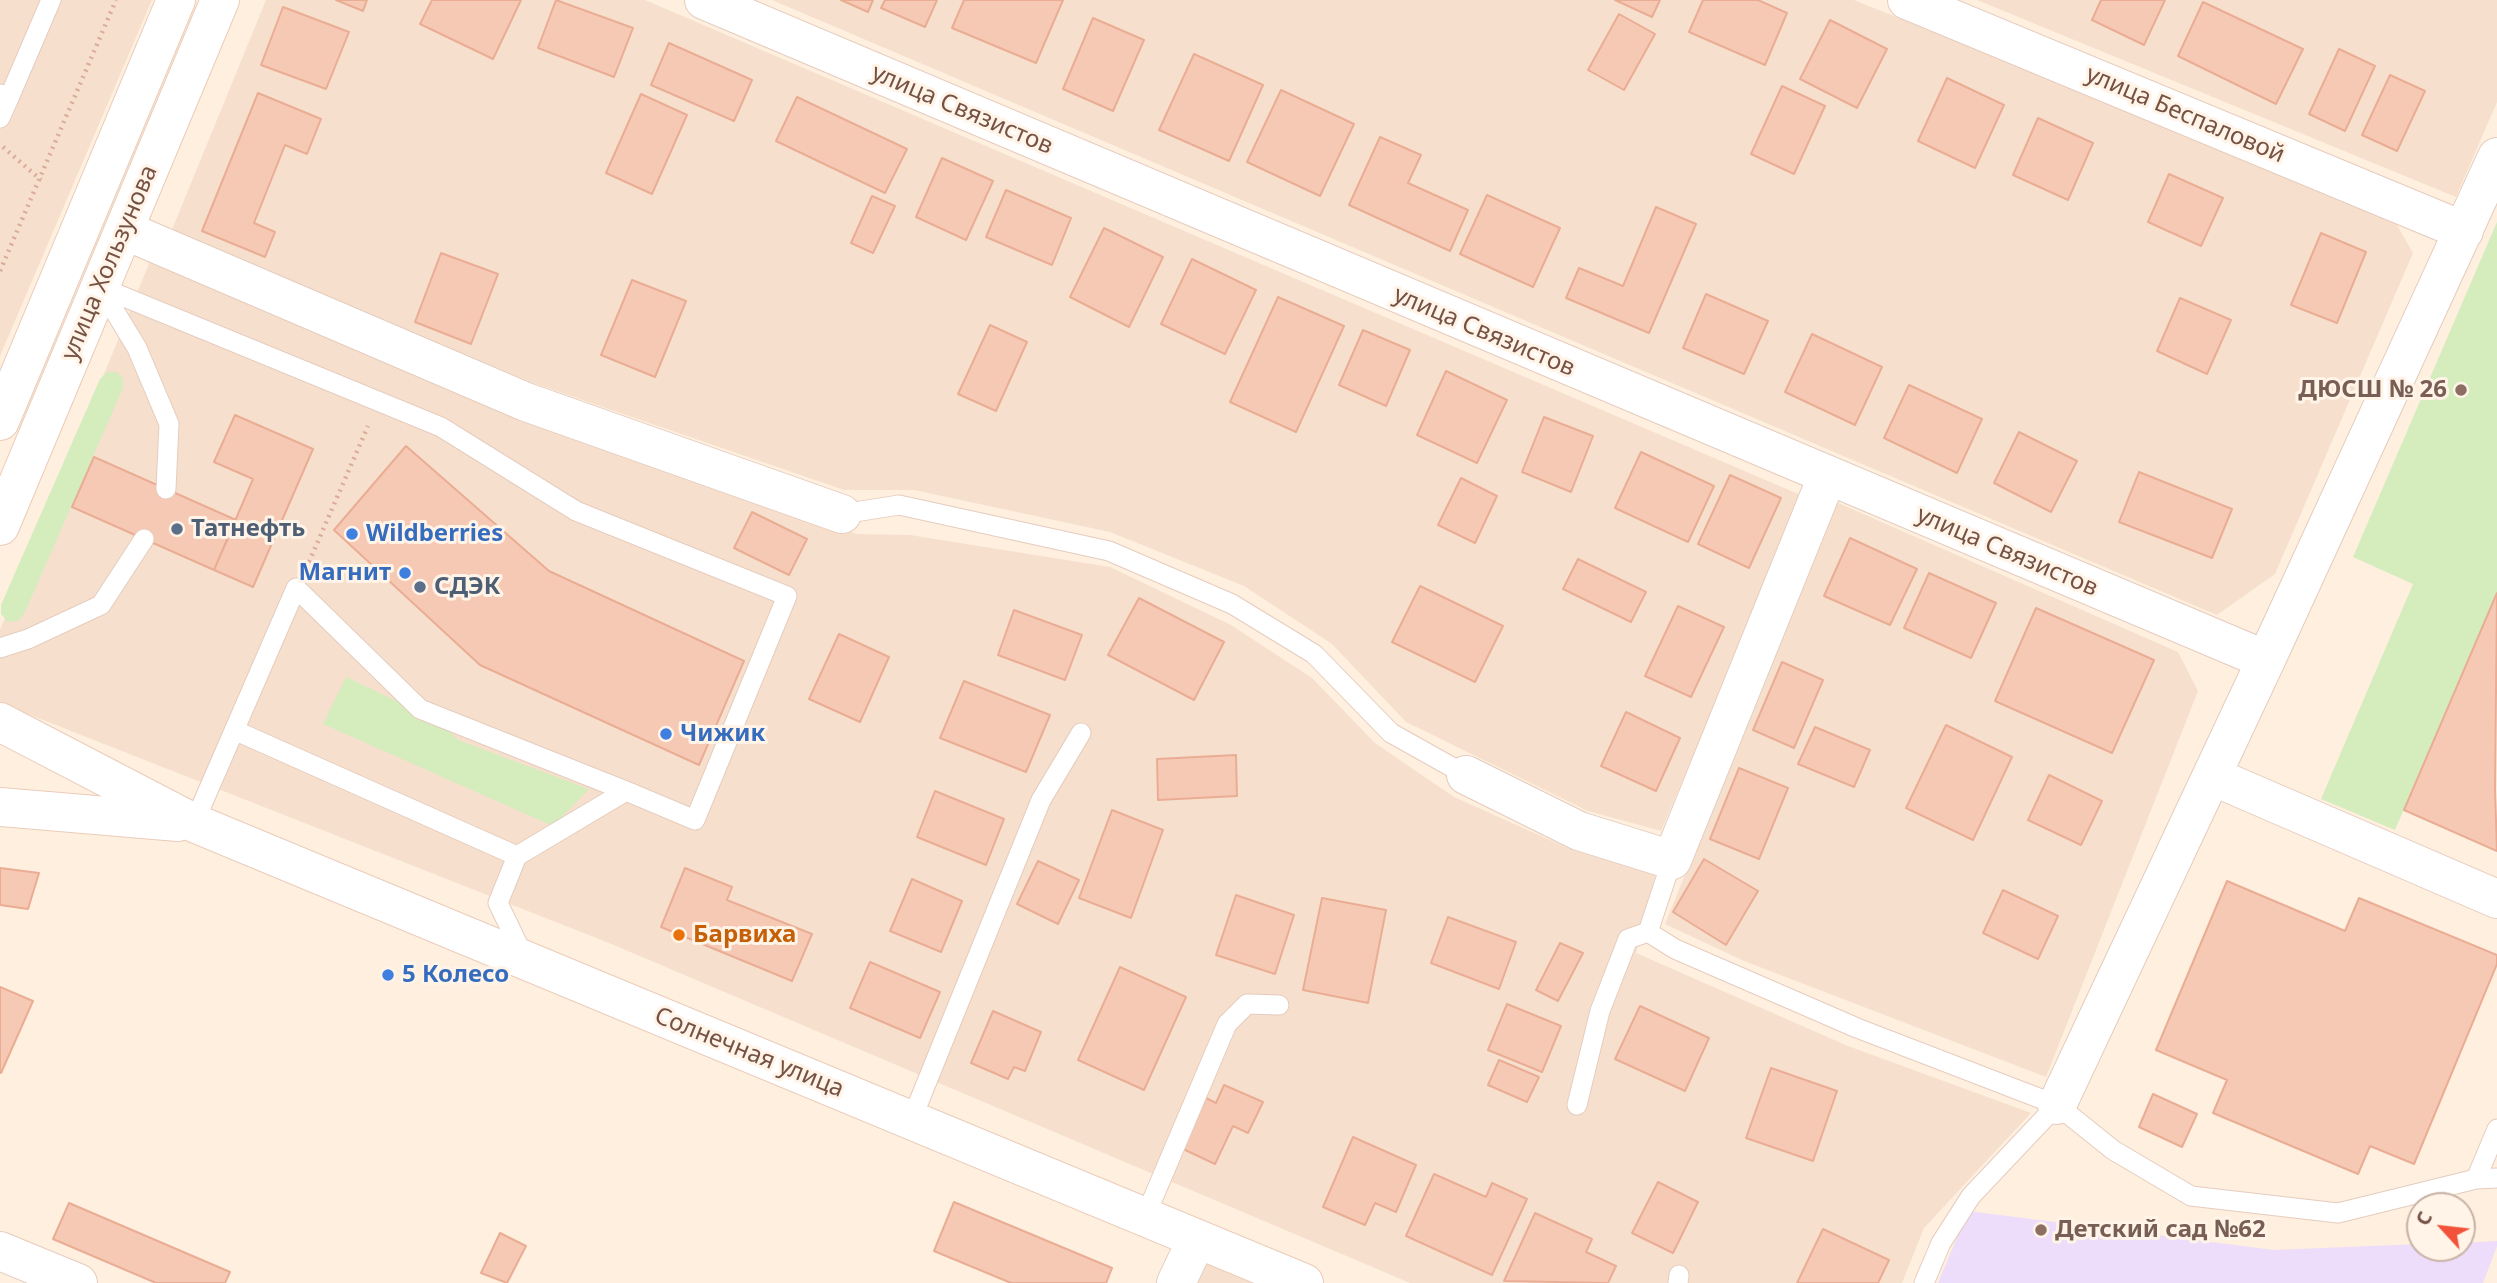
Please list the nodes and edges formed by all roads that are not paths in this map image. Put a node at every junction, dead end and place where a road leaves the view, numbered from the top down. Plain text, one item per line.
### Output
1 (51, 0) edge
2 (176, 0) edge
3 (220, 0) edge
4 (704, 0) edge
5 (1907, 0) edge
6 (4, 96) edge
7 (0, 118) edge
8 (2497, 157) edge
9 (124, 230) junction
10 (2464, 231) junction
11 (61, 276) junction
12 (100, 287) junction
13 (0, 359) edge
14 (0, 421) edge
15 (1827, 477) junction
16 (166, 489) dead end
17 (842, 514) joint
18 (0, 526) edge
19 (145, 539) dead end
20 (0, 648) edge
21 (2266, 660) junction
22 (0, 722) edge
23 (234, 730) junction
24 (1081, 733) dead end
25 (1466, 775) joint
26 (2212, 776) junction
27 (626, 791) junction
28 (0, 807) edge
29 (194, 823) junction
30 (517, 856) junction
31 (1672, 860) junction
32 (2497, 899) edge
33 (1648, 932) junction
34 (526, 961) junction
35 (1279, 1005) dead end
36 (1577, 1105) dead end
37 (2057, 1105) junction
38 (911, 1121) junction
39 (2497, 1129) edge
40 (2497, 1178) edge
41 (2476, 1179) junction
42 (1145, 1217) junction
43 (1197, 1239) junction
44 (0, 1251) edge
45 (78, 1283) edge
46 (1176, 1283) edge
47 (1304, 1283) edge
48 (1924, 1283) edge

1 - 6 lane
2 - 11 street, улица Хользунова
3 - 9 street, улица Хользунова
4 - 15 street, улица Связистов
5 - 10 street, улица Беспаловой
6 - 7 lane
8 - 10 street
9 - 12 street, улица Хользунова
9 - 17 street
10 - 21 street
11 - 13 street
11 - 14 street, улица Хользунова
12 - 16 lane
12 - 18 street, улица Хользунова
12 - 27 lane
15 - 21 street, улица Связистов
15 - 31 street
17 - 25 lane
19 - 20 lane
21 - 26 street
22 - 29 street, Солнечная улица
23 - 27 lane
23 - 29 lane
23 - 30 lane
24 - 38 lane
25 - 31 street
26 - 32 street
26 - 37 street
27 - 30 lane
28 - 29 street, Солнечная улица
29 - 34 street, Солнечная улица
30 - 34 lane
31 - 33 lane
33 - 36 lane
33 - 37 lane
34 - 38 street, Солнечная улица
35 - 42 lane
37 - 41 lane
37 - 48 lane
38 - 42 street, Солнечная улица
39 - 41 lane
40 - 41 lane
42 - 43 street, Солнечная улица
43 - 46 street
43 - 47 street, Солнечная улица
44 - 45 street

